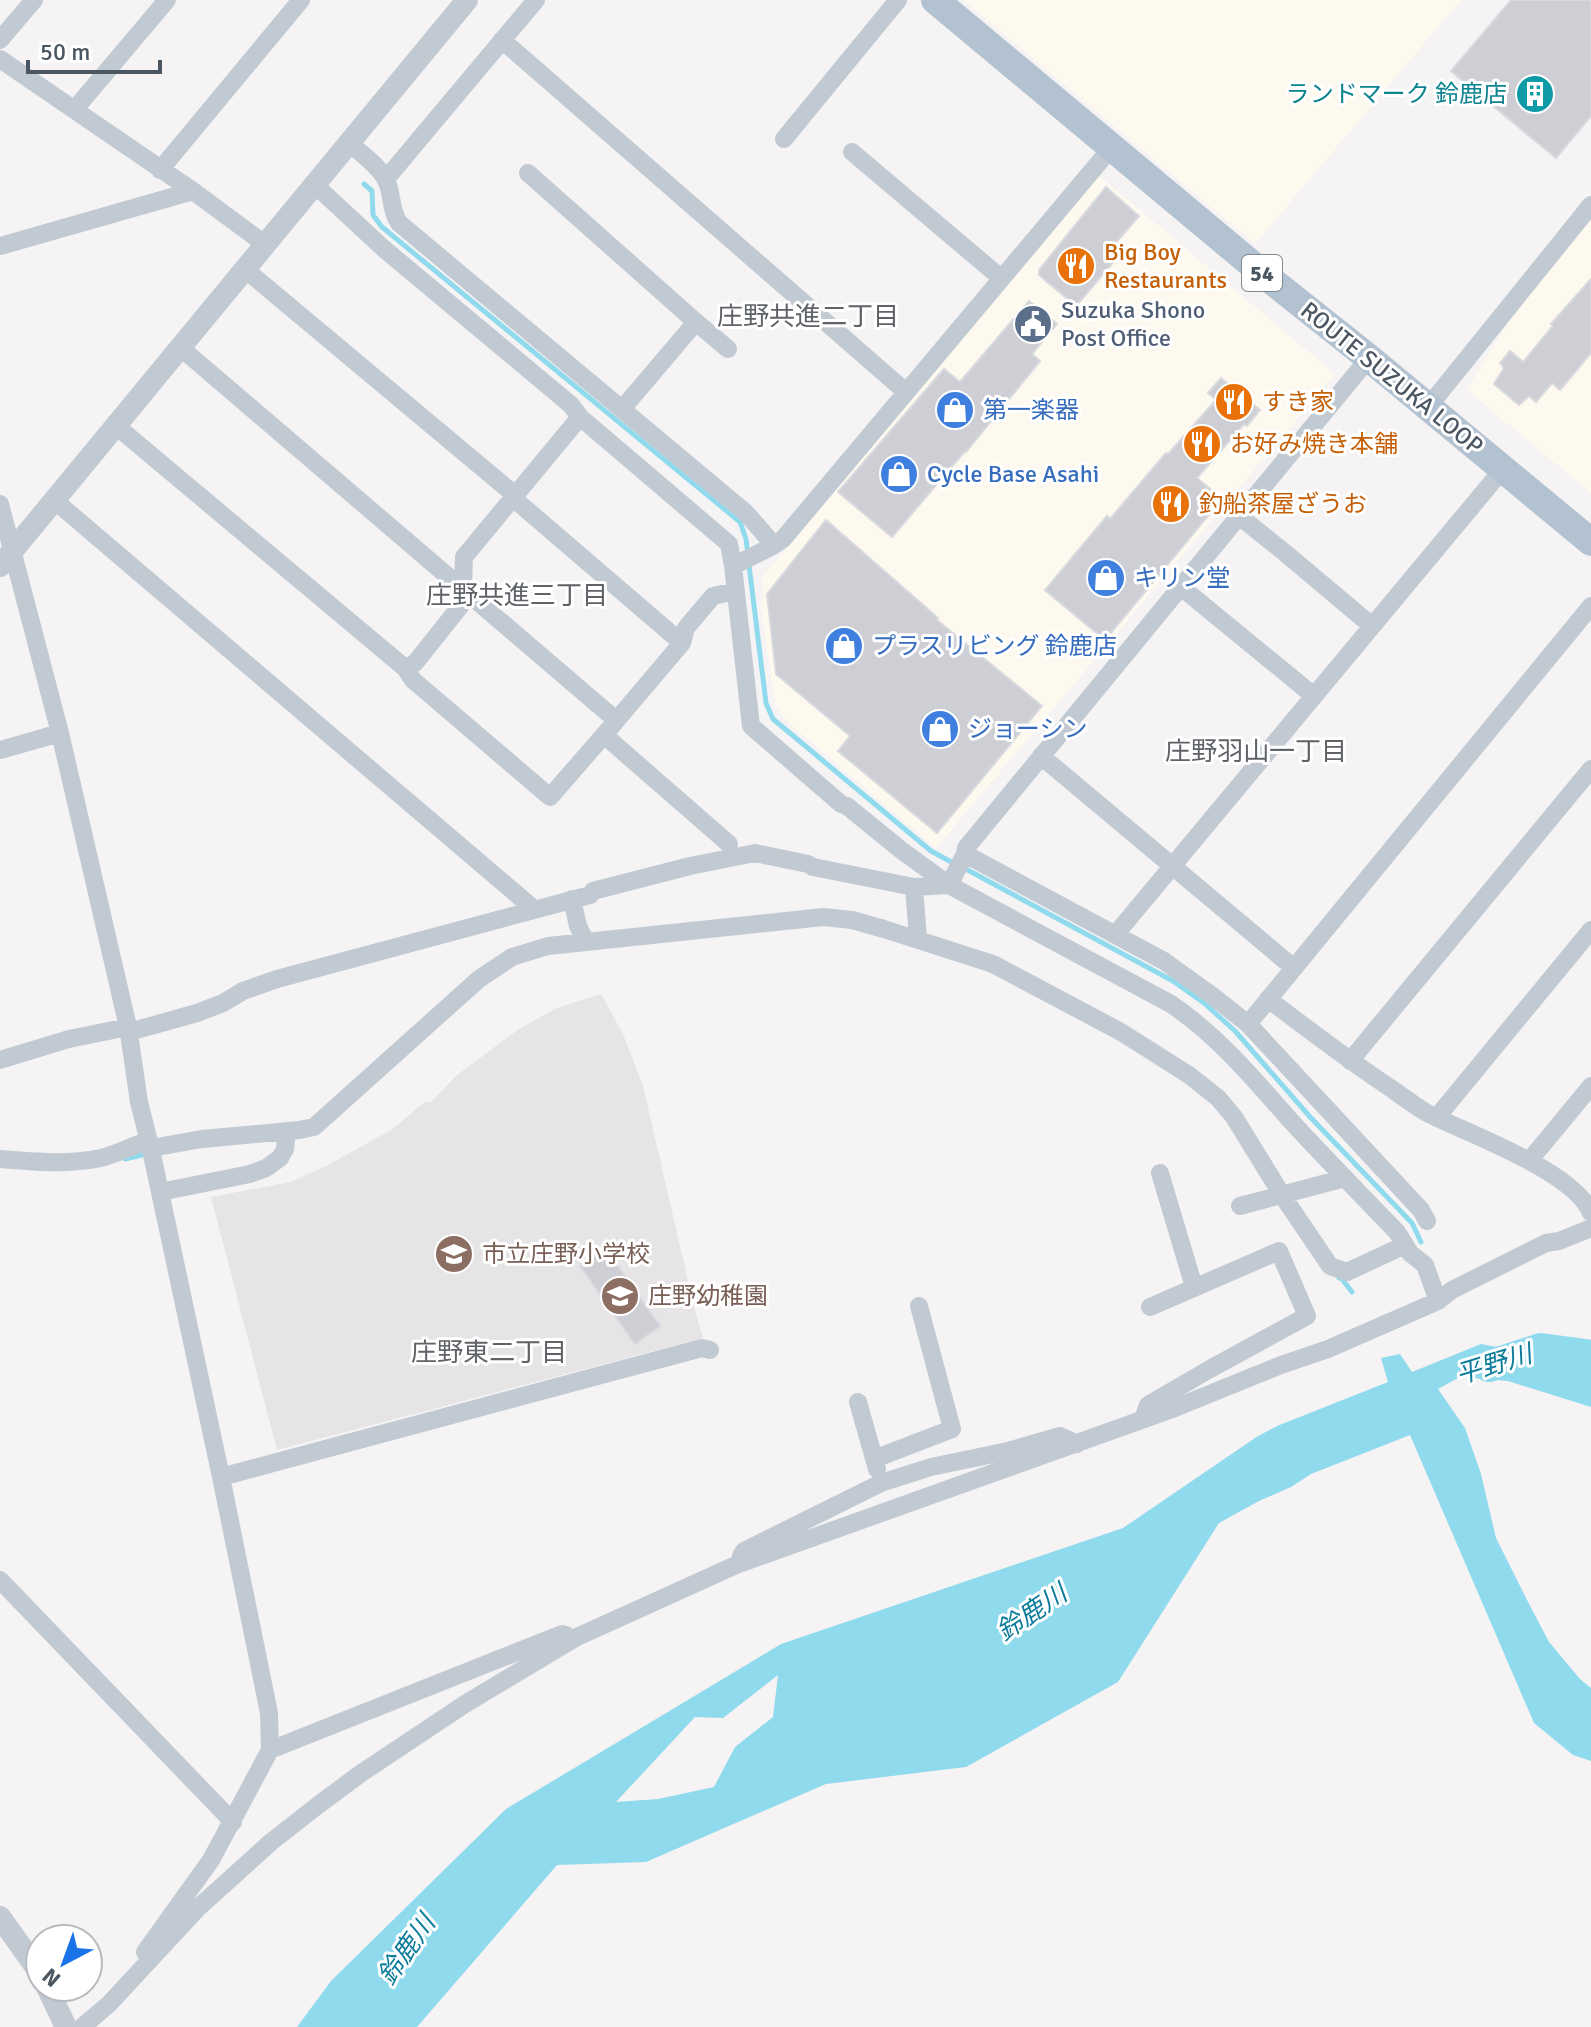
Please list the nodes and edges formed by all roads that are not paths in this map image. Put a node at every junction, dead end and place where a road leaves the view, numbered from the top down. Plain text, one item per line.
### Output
1 (34, 0) edge
2 (167, 0) edge
3 (301, 0) edge
4 (467, 0) edge
5 (536, 0) edge
6 (898, 0) edge
7 (935, 0) edge
8 (0, 40) edge
9 (502, 40) junction
10 (0, 59) edge
11 (75, 109) junction
12 (784, 139) dead end
13 (349, 143) junction
14 (1112, 147) junction
15 (852, 152) dead end
16 (160, 170) junction
17 (528, 173) dead end
18 (386, 179) junction
19 (314, 184) junction
20 (193, 191) junction
21 (1591, 205) edge
22 (266, 245) junction
23 (0, 246) edge
24 (246, 270) junction
25 (1001, 278) junction
26 (696, 322) junction
27 (181, 348) junction
28 (728, 349) dead end
29 (1369, 358) junction
30 (558, 376) junction
31 (906, 392) junction
32 (1428, 407) junction
33 (622, 409) junction
34 (580, 417) junction
35 (115, 425) junction
36 (1503, 469) junction
37 (514, 496) junction
38 (54, 500) junction
39 (0, 504) edge
40 (1239, 516) junction
41 (1591, 542) edge
42 (5, 546) edge
43 (771, 547) junction
44 (733, 566) junction
45 (1181, 587) junction
46 (467, 591) junction
47 (736, 591) junction
48 (1591, 606) edge
49 (1372, 626) junction
50 (682, 643) junction
51 (405, 668) junction
52 (1314, 696) junction
53 (616, 720) junction
54 (60, 733) junction
55 (604, 735) junction
56 (0, 750) edge
57 (1041, 756) junction
58 (1591, 769) edge
59 (729, 844) dead end
60 (965, 854) junction
61 (1172, 866) junction
62 (950, 882) junction
63 (914, 887) junction
64 (572, 899) junction
65 (534, 909) junction
66 (1591, 930) edge
67 (1115, 935) junction
68 (918, 939) junction
69 (586, 942) junction
70 (1294, 968) junction
71 (1268, 999) junction
72 (1248, 1024) junction
73 (128, 1029) junction
74 (0, 1060) edge
75 (1350, 1061) junction
76 (1591, 1086) edge
77 (1437, 1117) junction
78 (286, 1140) junction
79 (151, 1150) junction
80 (0, 1159) edge
81 (1529, 1161) junction
82 (1160, 1173) dead end
83 (1345, 1178) junction
84 (160, 1192) junction
85 (1275, 1197) junction
86 (1240, 1206) dead end
87 (1591, 1213) edge
88 (1427, 1221) dead end
89 (1591, 1228) edge
90 (1405, 1245) junction
91 (1194, 1287) junction
92 (1438, 1301) junction
93 (919, 1306) dead end
94 (1150, 1307) dead end
95 (710, 1350) dead end
96 (858, 1402) dead end
97 (1143, 1419) junction
98 (1077, 1444) junction
99 (874, 1459) junction
100 (221, 1477) junction
101 (881, 1483) junction
102 (736, 1565) junction
103 (0, 1580) edge
104 (577, 1637) junction
105 (270, 1750) junction
106 (233, 1822) junction
107 (0, 1917) edge
108 (24, 1951) edge
109 (55, 2003) edge
110 (109, 2004) junction
111 (66, 2027) edge
112 (82, 2027) edge

1 - 8 street
2 - 11 street
3 - 16 street
4 - 13 street
5 - 9 street
6 - 12 street
7 - 14 main road, ROUTE SUZUKA LOOP / 54
9 - 18 street
9 - 31 street
10 - 11 street
11 - 16 street
13 - 18 street
13 - 19 street
14 - 25 street
14 - 29 main road, ROUTE SUZUKA LOOP / 54
15 - 25 street
16 - 20 street
17 - 26 street
18 - 30 street
19 - 22 street
19 - 30 street
20 - 22 street
20 - 23 street
21 - 32 street
22 - 24 street
24 - 27 street
24 - 37 street
25 - 31 street
26 - 28 street
26 - 33 street
27 - 35 street
27 - 46 street
29 - 32 main road, ROUTE SUZUKA LOOP / 54
29 - 40 street
30 - 33 street
30 - 34 street
31 - 43 street
32 - 36 main road, ROUTE SUZUKA LOOP / 54
33 - 43 street
34 - 37 street
34 - 44 street
35 - 38 street
35 - 51 street
36 - 41 main road, ROUTE SUZUKA LOOP / 54
36 - 49 street
37 - 46 street
37 - 50 street
38 - 42 street
38 - 65 street
39 - 42 street
40 - 45 street
40 - 49 street
42 - 54 street
43 - 44 street
44 - 47 street
45 - 52 street
45 - 57 street
46 - 51 street
46 - 53 street
47 - 50 street
47 - 62 street
48 - 70 street
49 - 52 street
50 - 53 street
51 - 55 street
52 - 61 street
53 - 55 street
54 - 56 street
54 - 73 street
55 - 59 street
57 - 60 street
57 - 61 street
58 - 75 street
60 - 62 street
60 - 67 street
61 - 67 street
61 - 70 street
62 - 63 street
62 - 83 street
63 - 64 street
63 - 68 street
64 - 65 street
64 - 69 street
65 - 73 street
66 - 77 street
67 - 72 street
68 - 69 street
68 - 85 street
69 - 78 street
70 - 71 street
71 - 72 street
71 - 75 street
72 - 88 street
73 - 74 street
73 - 79 street
75 - 77 street
76 - 81 street
77 - 81 street
78 - 79 street
78 - 84 street
79 - 80 street
79 - 84 street
81 - 87 street
82 - 91 street
83 - 85 street
83 - 90 street
84 - 100 street
85 - 86 street
85 - 90 street
89 - 92 street
90 - 92 street
91 - 94 street
91 - 97 street
92 - 97 street
93 - 99 street
95 - 100 street
96 - 99 street
97 - 98 street
98 - 101 street
98 - 102 street
99 - 101 street
100 - 105 street
101 - 102 street
102 - 104 street
103 - 106 street
104 - 105 street
104 - 110 street
105 - 106 street
106 - 110 street
107 - 108 street
109 - 111 street
110 - 112 street

